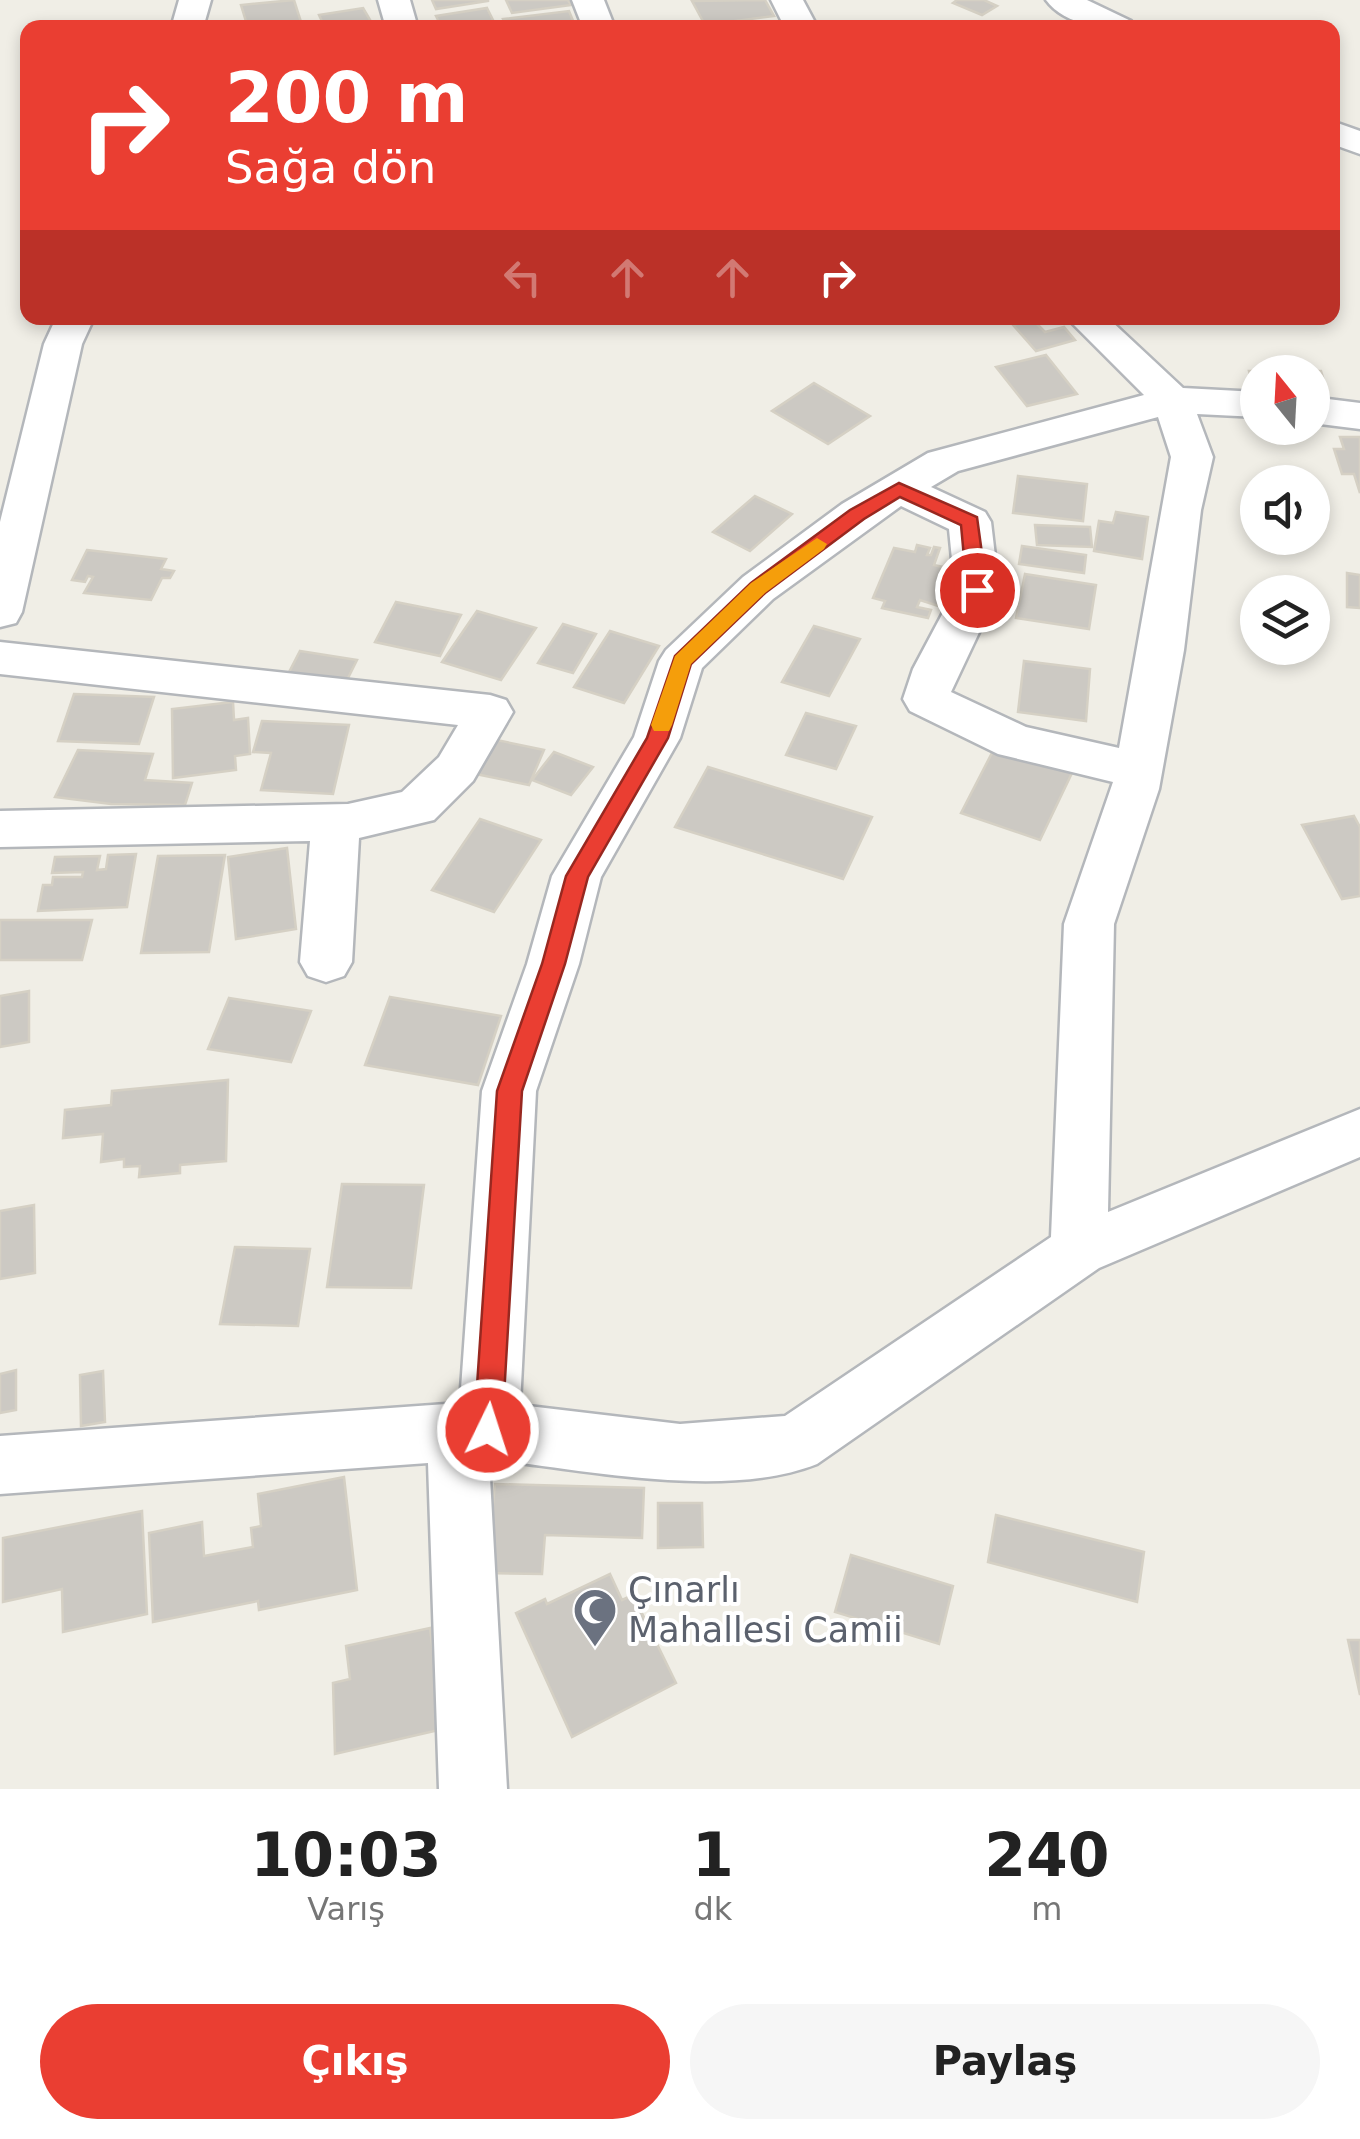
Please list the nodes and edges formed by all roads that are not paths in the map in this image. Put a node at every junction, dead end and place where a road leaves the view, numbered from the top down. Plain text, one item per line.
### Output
1 (1062, 0) edge
2 (1103, 20) edge
3 (71, 325) edge
4 (1093, 325) edge
5 (1172, 400) junction
6 (1240, 404) edge
7 (1330, 412) edge
8 (1360, 416) edge
9 (899, 489) junction
10 (0, 612) edge
11 (0, 658) edge
12 (1138, 770) junction
13 (336, 822) junction
14 (0, 829) edge
15 (326, 962) dead end
16 (1360, 1132) edge
17 (1079, 1250) junction
18 (472, 1432) junction
19 (0, 1466) edge
20 (473, 1789) edge

1 - 2 street
3 - 10 street
4 - 5 street
5 - 6 street
5 - 9 street
5 - 12 street
7 - 8 street
9 - 12 street
9 - 18 street
11 - 13 street
12 - 17 street
13 - 14 street
13 - 15 street
16 - 17 street
17 - 18 street
18 - 19 street
18 - 20 street

